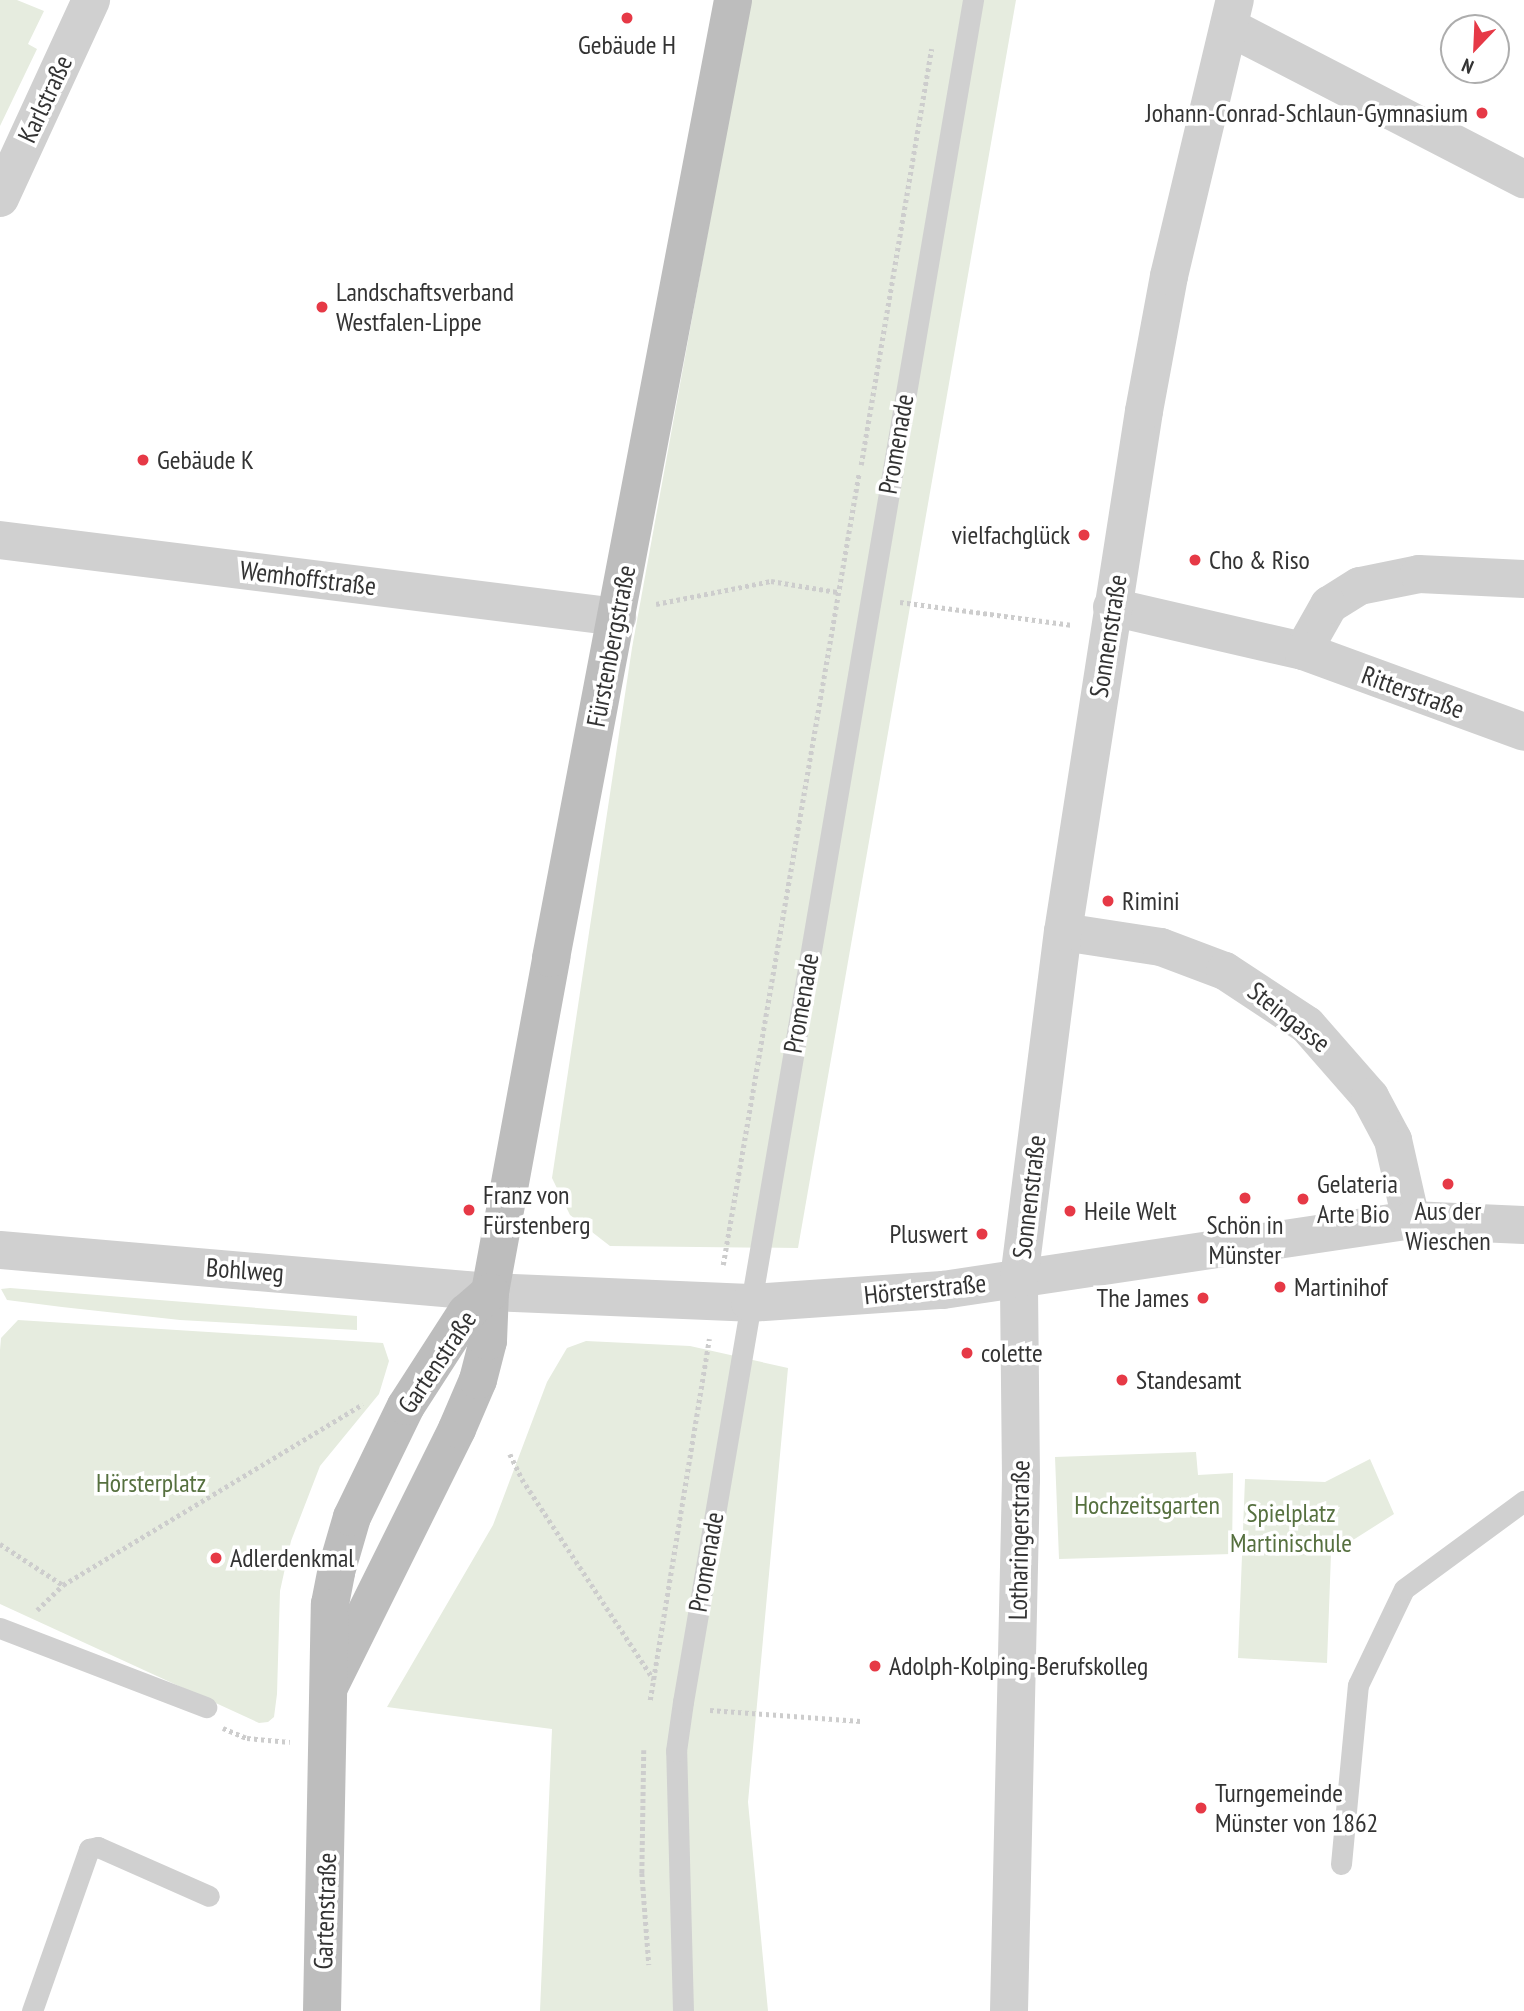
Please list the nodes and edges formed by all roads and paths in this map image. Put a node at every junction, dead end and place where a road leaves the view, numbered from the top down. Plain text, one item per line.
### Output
1 (91, 0) edge
2 (733, 0) edge
3 (973, 0) edge
4 (1232, 14) edge
5 (933, 41) dead end
6 (1524, 178) edge
7 (0, 198) edge
8 (0, 540) edge
9 (1524, 579) edge
10 (870, 597) junction
11 (1112, 607) junction
12 (608, 616) junction
13 (1303, 651) junction
14 (1524, 732) edge
15 (1063, 932) junction
16 (1412, 1220) junction
17 (1524, 1225) edge
18 (0, 1250) edge
19 (1019, 1279) junction
20 (490, 1292) junction
21 (750, 1303) junction
22 (367, 1401) dead end
23 (510, 1454) dead end
24 (1524, 1501) edge
25 (0, 1544) edge
26 (63, 1585) junction
27 (6, 1630) edge
28 (330, 1685) junction
29 (717, 1698) dead end
30 (683, 1702) junction
31 (206, 1707) joint
32 (715, 1711) junction
33 (862, 1721) dead end
34 (713, 1723) dead end
35 (329, 1741) junction
36 (1341, 1864) dead end
37 (209, 1896) dead end
38 (32, 2011) edge
39 (322, 2011) edge
40 (683, 2011) edge
41 (1009, 2011) edge

1 - 7 street, Karlstraße
2 - 12 street, Fürstenbergstraße
3 - 10 lane, Promenade
4 - 6 street
4 - 11 street, Sonnenstraße
5 - 12 path, Promenade
8 - 12 street, Wemhoffstraße
9 - 13 street
10 - 11 path
10 - 21 lane, Promenade
11 - 13 street, Ritterstraße
11 - 15 street, Sonnenstraße
12 - 20 street, Fürstenbergstraße
13 - 14 street, Ritterstraße
15 - 16 street, Steingasse
15 - 19 street, Sonnenstraße
16 - 17 street, Hörsterstraße
16 - 19 street, Hörsterstraße
18 - 20 street, Bohlweg
19 - 21 street, Hörsterstraße
19 - 41 street, Lotharingerstraße
20 - 21 street, Hörsterstraße
20 - 28 street, Gartenstraße
20 - 28 street, Gartenstraße
21 - 30 lane, Promenade
22 - 26 path
23 - 30 path
24 - 36 lane
25 - 26 path
26 - 27 path
27 - 31 lane
28 - 35 street, Gartenstraße
29 - 32 path
30 - 32 path
30 - 40 lane, Promenade
31 - 35 path
32 - 33 path
32 - 34 path
35 - 39 street, Gartenstraße
37 - 38 lane

